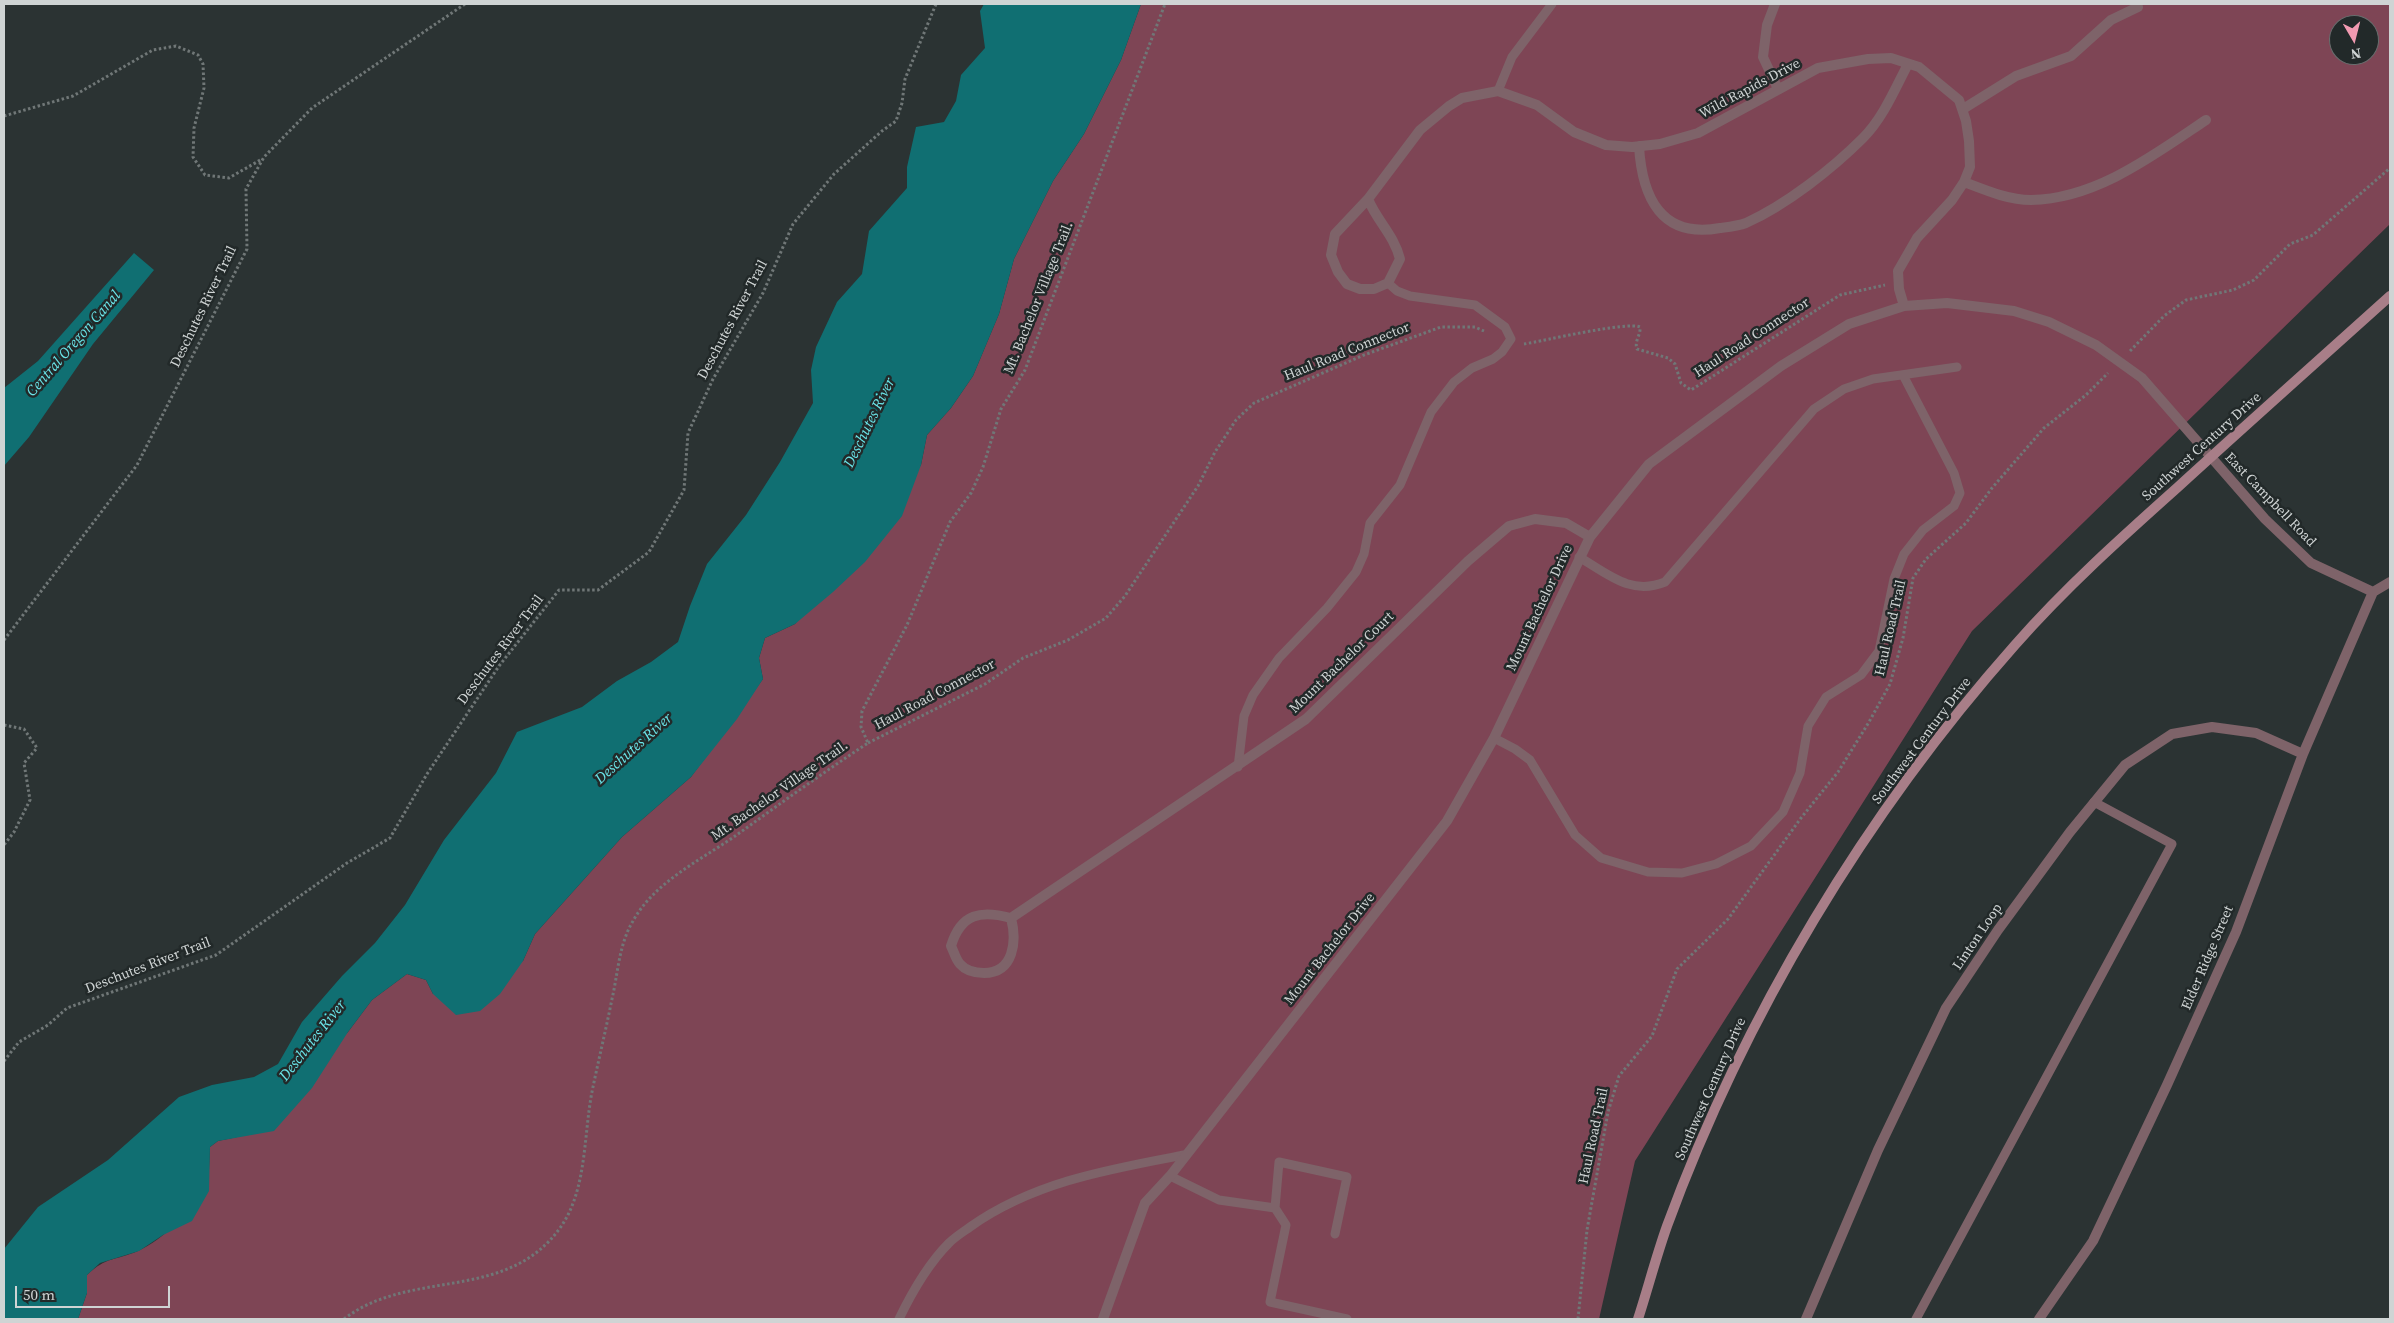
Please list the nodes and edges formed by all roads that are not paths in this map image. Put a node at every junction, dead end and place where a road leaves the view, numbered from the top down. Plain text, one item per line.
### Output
1 (1552, 4) edge
2 (1773, 4) edge
3 (2138, 7) dead end
4 (1908, 64) junction
5 (1778, 89) junction
6 (1498, 91) junction
7 (1963, 109) junction
8 (2206, 120) dead end
9 (1638, 146) junction
10 (1964, 182) junction
11 (1368, 199) junction
12 (1388, 283) junction
13 (2390, 296) edge
14 (1904, 306) junction
15 (1958, 368) dead end
16 (1903, 375) junction
17 (2210, 458) junction
18 (1590, 537) junction
19 (1579, 557) junction
20 (2390, 582) edge
21 (2372, 592) junction
22 (1494, 738) junction
23 (2303, 754) junction
24 (1238, 767) junction
25 (2094, 802) junction
26 (1012, 918) junction
27 (1184, 1155) junction
28 (1170, 1176) junction
29 (1275, 1208) junction
30 (1335, 1234) dead end
31 (899, 1319) edge
32 (1103, 1319) edge
33 (1347, 1319) edge
34 (1638, 1319) edge
35 (1806, 1319) edge
36 (1916, 1319) edge
37 (2039, 1319) edge

1 - 6 lane
2 - 5 street
3 - 7 street
4 - 5 street, Wild Rapids Drive
4 - 7 street, Wild Rapids Drive
4 - 9 street
5 - 9 street, Wild Rapids Drive
6 - 9 street, Wild Rapids Drive
6 - 11 street
7 - 10 street, Wild Rapids Drive
8 - 10 street
10 - 14 street, Wild Rapids Drive
11 - 12 street
11 - 12 street
12 - 24 lane
13 - 17 main road, Southwest Century Drive
14 - 17 street, Mount Bachelor Drive
14 - 18 street, Mount Bachelor Drive
15 - 16 lane
16 - 19 lane
16 - 22 lane
17 - 21 street, East Campbell Road
17 - 34 main road, Southwest Century Drive
18 - 19 street, Mount Bachelor Drive
18 - 24 street, Mount Bachelor Court
19 - 22 street, Mount Bachelor Drive
20 - 21 street
21 - 23 street, Elder Ridge Street
22 - 27 street, Mount Bachelor Drive
23 - 25 street, Linton Loop
23 - 37 street, Elder Ridge Street
24 - 26 street, Mount Bachelor Court
25 - 35 street, Linton Loop
25 - 36 lane
26 - 26 street
27 - 28 street, Mount Bachelor Drive
27 - 31 lane
28 - 29 lane
28 - 32 street, Mount Bachelor Drive
29 - 30 lane
29 - 33 lane

